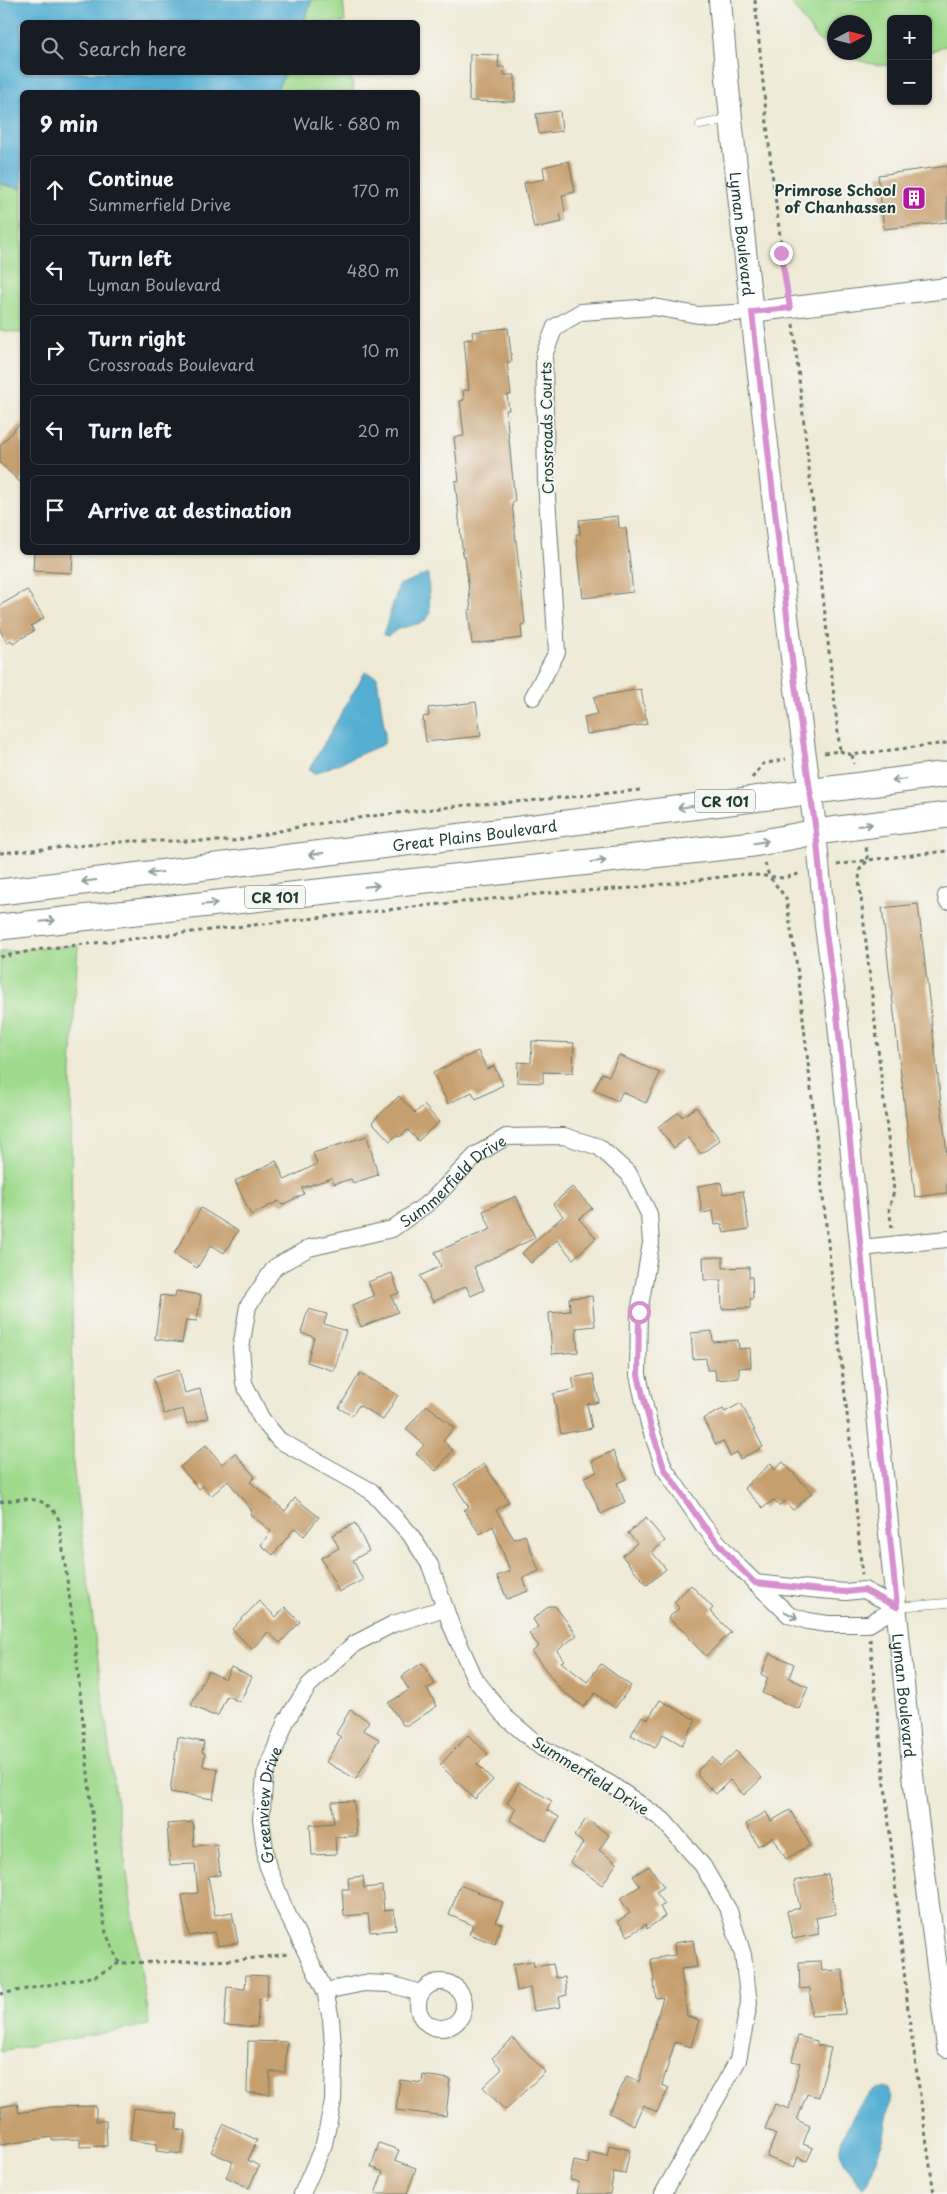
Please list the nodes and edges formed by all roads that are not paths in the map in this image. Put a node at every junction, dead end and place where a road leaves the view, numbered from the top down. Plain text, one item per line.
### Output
1 (720, 0) edge
2 (730, 119) junction
3 (700, 125) dead end
4 (947, 288) edge
5 (752, 312) junction
6 (533, 697) dead end
7 (947, 774) edge
8 (810, 791) junction
9 (947, 815) edge
10 (816, 832) junction
11 (0, 892) edge
12 (0, 927) edge
13 (947, 1239) edge
14 (861, 1248) junction
15 (755, 1583) junction
16 (947, 1603) edge
17 (897, 1607) junction
18 (445, 1608) junction
19 (326, 1991) junction
20 (420, 1993) dead end
21 (947, 2047) edge
22 (302, 2194) edge
23 (664, 2194) edge

1 - 2 main road, Lyman Boulevard
2 - 3 lane
2 - 5 main road, Lyman Boulevard
4 - 5 street
5 - 6 street, Crossroads Courts
5 - 8 main road, Lyman Boulevard
7 -> 8 main road, Great Plains Boulevard / CR 101
8 - 10 main road, Lyman Boulevard
8 -> 11 main road, Great Plains Boulevard / CR 101
10 -> 9 main road, CR 101
12 -> 10 main road, CR 101
10 - 14 street, Lyman Boulevard
13 - 14 street
14 - 17 street, Lyman Boulevard
15 - 17 street
15 -> 17 street, Summerfield Drive
15 - 18 street, Summerfield Drive
16 - 17 lane
17 - 21 street, Lyman Boulevard
18 - 19 street, Greenview Drive
18 - 23 street, Summerfield Drive
19 - 20 street
19 - 22 street, Greenview Drive

